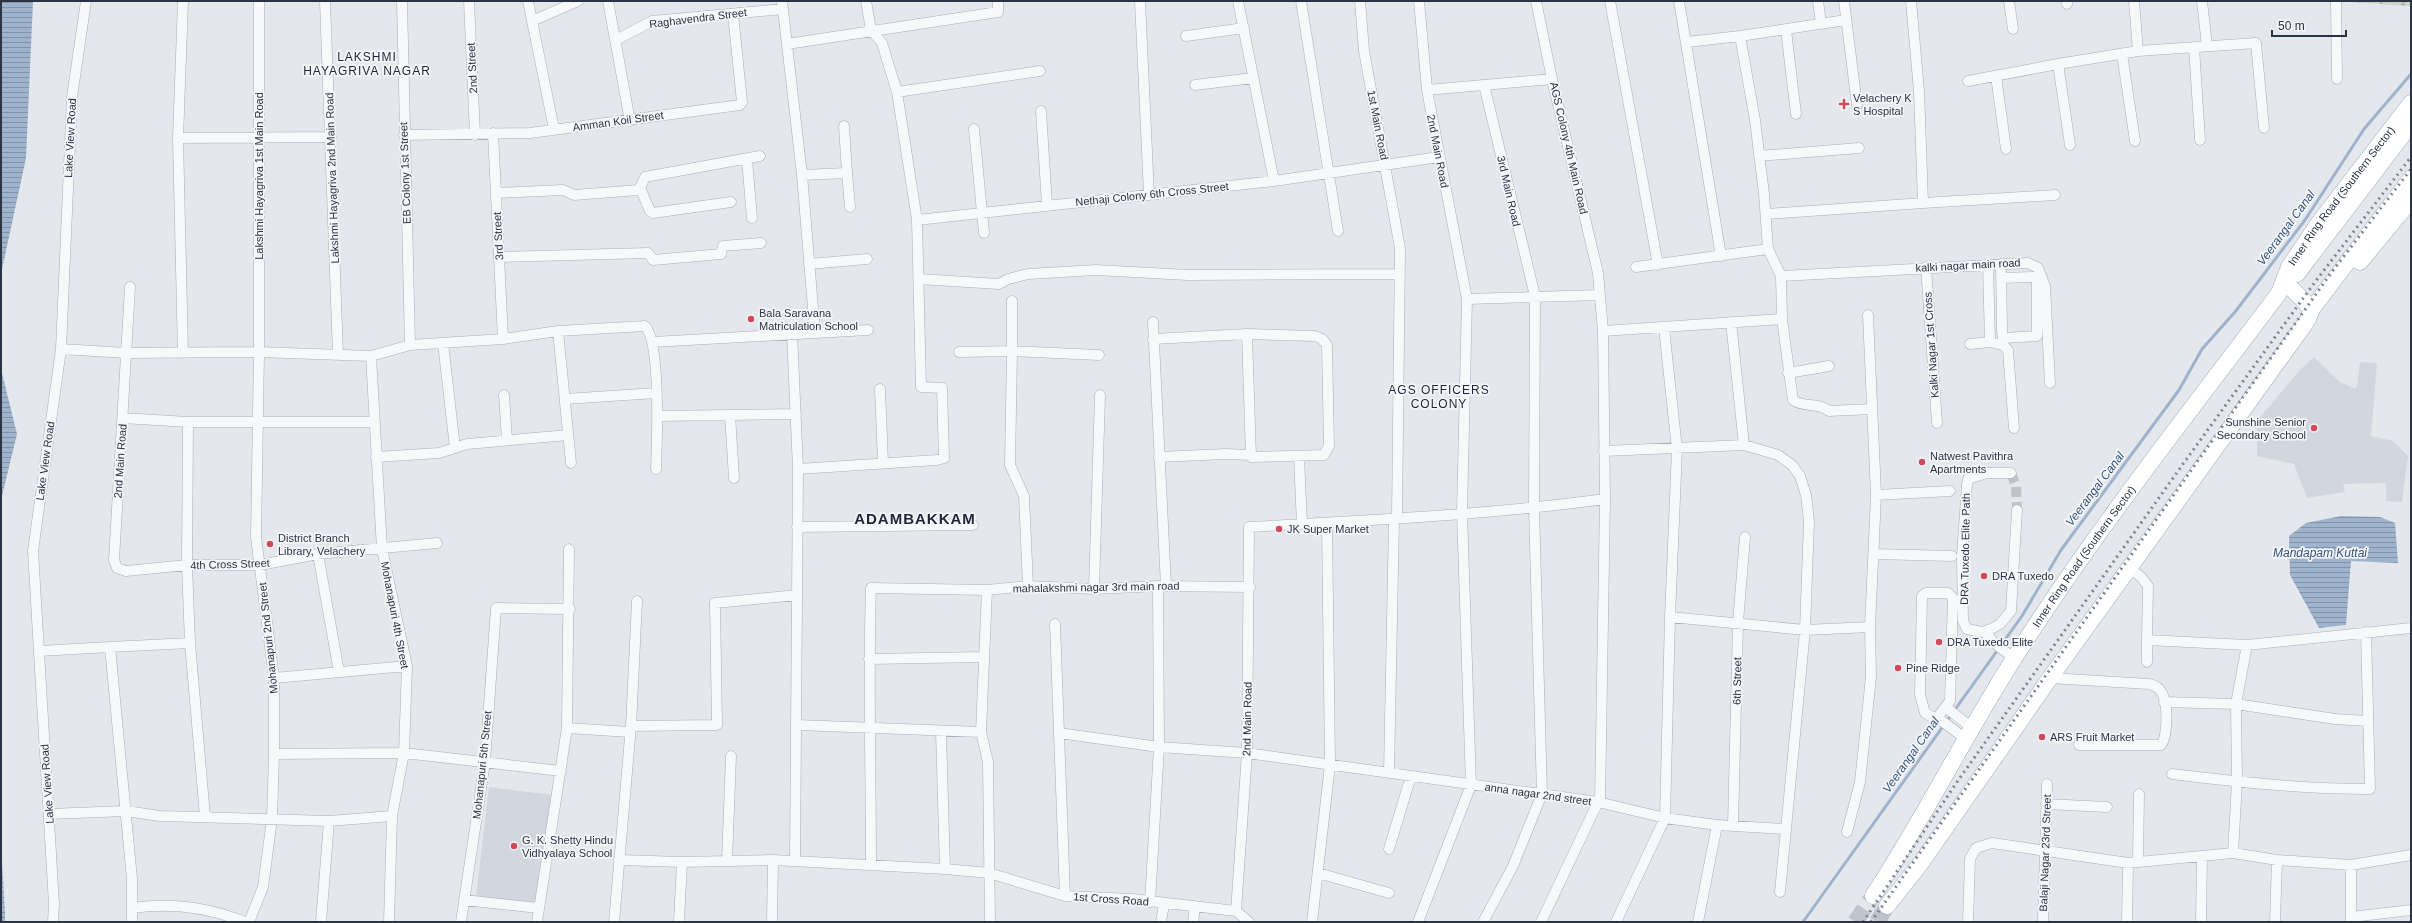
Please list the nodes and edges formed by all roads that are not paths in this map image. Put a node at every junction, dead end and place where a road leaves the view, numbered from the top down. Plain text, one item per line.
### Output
1 (86, 1) edge
2 (183, 1) edge
3 (259, 1) edge
4 (325, 1) edge
5 (402, 1) edge
6 (469, 1) edge
7 (528, 1) edge
8 (578, 1) edge
9 (608, 1) edge
10 (866, 1) edge
11 (998, 1) edge
12 (1140, 1) edge
13 (1238, 1) edge
14 (1301, 1) edge
15 (1360, 1) edge
16 (1419, 1) edge
17 (1536, 1) edge
18 (1610, 1) edge
19 (1679, 1) edge
20 (1818, 1) edge
21 (1844, 1) edge
22 (1911, 1) edge
23 (2009, 1) edge
24 (2134, 1) edge
25 (2202, 1) edge
26 (2336, 1) edge
27 (783, 5) edge
28 (733, 14) junction
29 (1846, 20) junction
30 (532, 21) junction
31 (1821, 23) junction
32 (1244, 28) junction
33 (2013, 29) dead end
34 (872, 30) junction
35 (1786, 30) junction
36 (1186, 36) dead end
37 (1740, 36) junction
38 (616, 40) junction
39 (1687, 42) junction
40 (787, 44) junction
41 (2207, 46) junction
42 (2194, 47) junction
43 (2138, 51) junction
44 (2122, 54) junction
45 (2058, 64) junction
46 (1040, 71) dead end
47 (1996, 76) junction
48 (1253, 78) junction
49 (1552, 79) junction
50 (2337, 79) dead end
51 (1968, 81) dead end
52 (1195, 85) dead end
53 (1484, 85) junction
54 (1427, 90) junction
55 (897, 92) junction
56 (2411, 103) edge
57 (1857, 105) dead end
58 (1041, 111) dead end
59 (1796, 114) dead end
60 (630, 120) junction
61 (2411, 124) edge
62 (844, 126) dead end
63 (2264, 128) dead end
64 (554, 129) junction
65 (974, 129) dead end
66 (493, 133) junction
67 (404, 135) junction
68 (475, 135) junction
69 (331, 137) junction
70 (178, 138) junction
71 (259, 138) junction
72 (2200, 140) dead end
73 (2135, 141) dead end
74 (2070, 145) dead end
75 (1860, 148) dead end
76 (2006, 149) dead end
77 (760, 156) dead end
78 (1759, 156) junction
79 (1439, 157) junction
80 (747, 160) junction
81 (1386, 164) junction
82 (847, 173) junction
83 (1328, 174) junction
84 (802, 175) junction
85 (2411, 178) edge
86 (1274, 181) junction
87 (641, 190) junction
88 (496, 193) junction
89 (1149, 195) junction
90 (2055, 195) dead end
91 (2411, 200) edge
92 (732, 202) dead end
93 (1923, 203) junction
94 (1047, 205) junction
95 (850, 207) dead end
96 (982, 214) junction
97 (1766, 214) junction
98 (752, 218) dead end
99 (917, 220) junction
100 (1338, 231) dead end
101 (984, 233) dead end
102 (761, 243) dead end
103 (1768, 249) junction
104 (1721, 256) junction
105 (499, 257) junction
106 (867, 259) dead end
107 (809, 264) junction
108 (1988, 264) junction
109 (2001, 264) junction
110 (2030, 264) junction
111 (1658, 265) junction
112 (1636, 267) dead end
113 (1926, 267) junction
114 (1400, 274) junction
115 (1781, 276) junction
116 (2031, 277) junction
117 (2001, 278) junction
118 (919, 279) junction
119 (130, 287) dead end
120 (2284, 290) junction
121 (1535, 296) junction
122 (1600, 296) junction
123 (1467, 299) junction
124 (1012, 302) dead end
125 (2042, 309) junction
126 (1868, 315) dead end
127 (2310, 315) junction
128 (1782, 319) junction
129 (1153, 322) dead end
130 (1731, 322) junction
131 (1664, 328) junction
132 (868, 330) dead end
133 (1603, 330) junction
134 (558, 331) junction
135 (815, 332) junction
136 (792, 333) junction
137 (1247, 334) junction
138 (503, 339) junction
139 (1153, 339) junction
140 (652, 342) junction
141 (1990, 342) junction
142 (443, 343) junction
143 (1970, 344) dead end
144 (410, 345) junction
145 (61, 349) junction
146 (1012, 351) junction
147 (259, 352) junction
148 (959, 352) dead end
149 (126, 353) junction
150 (183, 353) junction
151 (338, 355) junction
152 (1099, 355) dead end
153 (371, 356) junction
154 (1829, 366) dead end
155 (1788, 373) junction
156 (2050, 383) dead end
157 (880, 389) dead end
158 (656, 393) junction
159 (504, 395) dead end
160 (1100, 395) dead end
161 (565, 399) junction
162 (1872, 409) junction
163 (796, 414) junction
164 (730, 415) junction
165 (658, 416) junction
166 (123, 418) junction
167 (188, 422) junction
168 (257, 422) junction
169 (374, 422) junction
170 (1937, 423) dead end
171 (2014, 428) dead end
172 (568, 434) junction
173 (507, 440) junction
174 (1744, 445) junction
175 (455, 448) junction
176 (1677, 449) junction
177 (1604, 451) junction
178 (1251, 455) junction
179 (376, 457) junction
180 (1159, 457) junction
181 (1298, 457) junction
182 (571, 463) dead end
183 (883, 463) junction
184 (656, 469) dead end
185 (798, 469) junction
186 (2011, 473) dead end
187 (734, 478) dead end
188 (1950, 491) dead end
189 (1876, 495) junction
190 (1605, 499) junction
191 (1534, 508) junction
192 (2017, 510) tunnel mouth
193 (1462, 512) junction
194 (1395, 519) junction
195 (1327, 523) junction
196 (1302, 524) junction
197 (973, 526) dead end
198 (797, 527) junction
199 (1745, 538) dead end
200 (437, 543) dead end
201 (382, 549) junction
202 (569, 549) dead end
203 (318, 554) junction
204 (1874, 554) junction
205 (1952, 556) dead end
206 (187, 565) junction
207 (260, 565) junction
208 (117, 568) joint
209 (2130, 568) junction
210 (1028, 586) junction
211 (1162, 586) junction
212 (1250, 586) junction
213 (1094, 589) junction
214 (987, 590) junction
215 (797, 595) junction
216 (637, 601) dead end
217 (570, 609) junction
218 (1670, 618) junction
219 (1738, 622) junction
220 (1055, 624) dead end
221 (1870, 627) junction
222 (2411, 628) edge
223 (1805, 630) junction
224 (1986, 631) junction
225 (2366, 632) junction
226 (2147, 640) junction
227 (190, 642) junction
228 (2247, 645) junction
229 (110, 647) junction
230 (39, 651) junction
231 (2012, 652) junction
232 (982, 657) junction
233 (868, 659) junction
234 (2147, 662) dead end
235 (407, 666) junction
236 (339, 672) junction
237 (274, 678) junction
238 (2050, 678) junction
239 (2164, 702) junction
240 (2236, 704) junction
241 (1952, 712) junction
242 (2367, 721) junction
243 (1943, 722) junction
244 (797, 725) junction
245 (872, 727) junction
246 (567, 728) junction
247 (631, 729) junction
248 (941, 732) junction
249 (981, 732) junction
250 (1059, 733) junction
251 (1970, 735) junction
252 (2079, 745) dead end
253 (1159, 747) junction
254 (404, 753) junction
255 (1247, 753) junction
256 (274, 754) junction
257 (731, 756) dead end
258 (485, 762) junction
259 (1330, 765) junction
260 (561, 771) junction
261 (1389, 773) junction
262 (2172, 774) dead end
263 (1411, 776) junction
264 (2237, 782) junction
265 (2047, 784) dead end
266 (1471, 785) junction
267 (1542, 794) junction
268 (2139, 794) dead end
269 (1599, 803) junction
270 (2046, 804) junction
271 (2107, 807) dead end
272 (126, 811) junction
273 (49, 814) junction
274 (205, 816) junction
275 (392, 816) junction
276 (1665, 818) junction
277 (272, 819) junction
278 (329, 821) junction
279 (1717, 825) junction
280 (1733, 826) junction
281 (1786, 829) junction
282 (1847, 832) dead end
283 (1389, 849) dead end
284 (1902, 851) junction
285 (2045, 851) junction
286 (2233, 853) junction
287 (2411, 855) edge
288 (2202, 856) junction
289 (619, 860) junction
290 (773, 860) junction
291 (2277, 860) junction
292 (727, 861) junction
293 (795, 861) junction
294 (682, 862) junction
295 (1921, 863) junction
296 (2133, 863) junction
297 (870, 865) junction
298 (2351, 865) junction
299 (945, 869) junction
300 (989, 873) junction
301 (1318, 873) junction
302 (1780, 892) dead end
303 (1389, 893) dead end
304 (1065, 896) junction
305 (1873, 896) tunnel mouth
306 (464, 900) junction
307 (1150, 902) junction
308 (1164, 904) junction
309 (1195, 906) junction
310 (1887, 906) tunnel mouth
311 (132, 908) junction
312 (539, 908) junction
313 (2411, 910) edge
314 (1236, 911) junction
315 (2351, 919) edge
316 (53, 922) edge
317 (132, 922) edge
318 (245, 922) edge
319 (249, 922) edge
320 (321, 922) edge
321 (389, 922) edge
322 (461, 922) edge
323 (537, 922) edge
324 (614, 922) edge
325 (679, 922) edge
326 (772, 922) edge
327 (990, 922) edge
328 (1161, 922) edge
329 (1193, 922) edge
330 (1249, 922) edge
331 (1312, 922) edge
332 (1418, 922) edge
333 (1483, 922) edge
334 (1541, 922) edge
335 (1616, 922) edge
336 (1698, 922) edge
337 (1968, 922) edge
338 (2043, 922) edge
339 (2127, 922) edge
340 (2201, 922) edge
341 (2275, 922) edge

1 - 145 street, Lake View Road
2 - 70 street
3 - 71 street, Lakshmi Hayagriva 1st Main Road
4 - 69 street, Lakshmi Hayagriva 2nd Main Road
5 - 67 street, EB Colony 1st Street
6 - 68 street, 2nd Street
7 - 30 street
8 - 30 street
9 - 38 street
10 - 34 street
11 - 34 street
12 - 89 street
13 - 32 street
14 - 83 street
15 - 81 street, 1st Main Road
16 - 54 street, 2nd Main Road
17 - 49 street, AGS Colony 4th Main Road
18 - 111 street
19 - 39 street
20 - 31 street
21 - 29 street
22 - 93 street
23 - 33 street
24 - 43 street
25 - 41 street
26 - 50 street
27 - 28 street, Raghavendra Street
27 - 40 street
28 - 38 street, Raghavendra Street
28 - 60 street, Amman Koil Street
29 - 31 street
29 - 57 street
30 - 64 street
31 - 35 street
32 - 36 street
32 - 48 street
34 - 40 street
34 - 55 street
35 - 37 street
35 - 59 street
37 - 39 street
37 - 78 street
38 - 60 street
39 - 104 street
40 - 84 street
41 - 42 street
41 - 63 street
42 - 43 street
42 - 72 street
43 - 44 street
44 - 45 street
44 - 73 street
45 - 47 street
45 - 74 street
46 - 55 street
47 - 51 street
47 - 76 street
48 - 52 street
48 - 86 street
49 - 53 street
49 - 122 street, AGS Colony 4th Main Road
53 - 54 street
53 - 121 street, 3rd Main Road
54 - 79 street, 2nd Main Road
55 - 99 street
56 - 120 main road, Inner Ring Road (Southern Sector)
58 - 94 street
60 - 64 street, Amman Koil Street
61 - 120 main road, Inner Ring Road (Southern Sector)
62 - 82 street
64 - 66 street, Amman Koil Street
65 - 96 street
66 - 68 street, Amman Koil Street
66 - 88 street, 3rd Street
67 - 68 street, Amman Koil Street
67 - 144 street, EB Colony 1st Street
69 - 71 street
69 - 151 street, Lakshmi Hayagriva 2nd Main Road
70 - 71 street
70 - 150 street
71 - 147 street, Lakshmi Hayagriva 1st Main Road
75 - 78 street
77 - 80 street
78 - 97 street
79 - 81 street, Nethaji Colony 6th Cross Street
79 - 123 street, 2nd Main Road
80 - 87 street
80 - 98 street
81 - 83 street, Nethaji Colony 6th Cross Street
81 - 114 street, 1st Main Road
82 - 84 street
82 - 95 street
83 - 86 street, Nethaji Colony 6th Cross Street
83 - 100 street
84 - 107 street
85 - 127 main road
86 - 89 street, Nethaji Colony 6th Cross Street
87 - 88 street
87 - 92 street
88 - 105 street, 3rd Street
89 - 94 street, Nethaji Colony 6th Cross Street
90 - 93 street
91 - 127 main road
93 - 97 street
94 - 96 street, Nethaji Colony 6th Cross Street
96 - 99 street, Nethaji Colony 6th Cross Street
96 - 101 street
97 - 103 street
99 - 118 street
102 - 105 street
103 - 104 street
103 - 115 street
104 - 111 street
105 - 138 street, 3rd Street
106 - 107 street
107 - 135 street
108 - 109 street, kalki nagar main road
108 - 113 street, kalki nagar main road
108 - 141 street
109 - 110 street, kalki nagar main road
109 - 117 street
110 - 116 street
110 - 125 street, kalki nagar main road
111 - 112 street
113 - 115 street, kalki nagar main road
113 - 170 street, Kalki Nagar 1st Cross
114 - 118 street
114 - 194 street, 1st Main Road
115 - 128 street
116 - 117 street
116 - 125 street
117 - 125 street
118 - 183 street
119 - 149 street, 2nd Main Road
120 - 127 main road
120 - 231 main road, Inner Ring Road (Southern Sector)
121 - 122 street
121 - 123 street
121 - 191 street, 3rd Main Road
122 - 133 street, AGS Colony 4th Main Road
123 - 193 street, 2nd Main Road
124 - 146 street
125 - 156 street, kalki nagar main road
126 - 162 street
127 - 209 main road
128 - 130 street
128 - 155 street
129 - 139 street
130 - 131 street
130 - 174 street
131 - 133 street
131 - 176 street
132 - 135 street
133 - 177 street, AGS Colony 4th Main Road
134 - 138 street
134 - 140 street
134 - 161 street
135 - 136 street
136 - 140 street
136 - 163 street
137 - 139 street
137 - 178 street
137 - 181 street
138 - 142 street
139 - 180 street
140 - 158 street
141 - 143 street
141 - 171 street
142 - 144 street
142 - 175 street
144 - 153 street
145 - 149 street
145 - 230 street, Lake View Road
146 - 148 street
146 - 152 street
146 - 210 street
147 - 150 street
147 - 151 street
147 - 168 street, Mohanapuri 2nd Street
149 - 150 street
149 - 166 street, 2nd Main Road
151 - 153 street
153 - 169 street, Mohanapuri 4th Street
154 - 155 street
155 - 162 street
157 - 183 street
158 - 161 street
158 - 165 street
159 - 173 street
160 - 213 street
161 - 172 street
162 - 189 street
163 - 164 street
163 - 185 street
164 - 165 street
164 - 187 street
165 - 184 street
166 - 167 street
166 - 208 street, 2nd Main Road
167 - 168 street
167 - 206 street
168 - 169 street
168 - 207 street, Mohanapuri 2nd Street
169 - 179 street, Mohanapuri 4th Street
172 - 173 street
172 - 182 street
173 - 175 street
174 - 176 street
174 - 223 street
175 - 179 street
176 - 177 street
176 - 218 street
177 - 190 street, AGS Colony 4th Main Road
178 - 180 street
178 - 181 street
179 - 201 street, Mohanapuri 4th Street
180 - 211 street
181 - 196 street
183 - 185 street
185 - 198 street
186 - 224 street, DRA Tuxedo Elite Path
188 - 189 street
189 - 204 street
190 - 191 street
190 - 269 street, AGS Colony 4th Main Road
191 - 193 street
191 - 267 street, 3rd Main Road
192 - 224 street
193 - 194 street
193 - 266 street, 2nd Main Road
194 - 195 street
194 - 261 street, 1st Main Road
195 - 196 street
195 - 259 street
196 - 212 street, 2nd Main Road
197 - 198 street
198 - 215 street
199 - 219 street, 6th Street
200 - 201 street, 4th Cross Street
201 - 203 street, 4th Cross Street
201 - 235 street, Mohanapuri 4th Street
202 - 217 street
203 - 207 street, 4th Cross Street
203 - 236 street
204 - 205 street
204 - 221 street
206 - 207 street, 4th Cross Street
206 - 208 street, 4th Cross Street
206 - 227 street
207 - 237 street, Mohanapuri 2nd Street
209 - 226 street
209 - 238 main road
210 - 213 street, mahalakshmi nagar 3rd main road
210 - 214 street, mahalakshmi nagar 3rd main road
211 - 212 street, mahalakshmi nagar 3rd main road
211 - 213 street, mahalakshmi nagar 3rd main road
211 - 253 street
212 - 255 street, 2nd Main Road
214 - 232 street
214 - 233 street, mahalakshmi nagar 3rd main road
215 - 244 street
215 - 247 street
216 - 247 street
217 - 246 street
217 - 258 street, Mohanapuri 5th Street
218 - 219 street
218 - 276 street
219 - 223 street
219 - 280 street, 6th Street
220 - 250 street
221 - 223 street
221 - 282 street
222 - 225 street
223 - 281 street
224 - 231 street
225 - 228 street
225 - 242 street
226 - 228 street
226 - 234 street
227 - 229 street
227 - 274 street
228 - 240 street
229 - 230 street
229 - 272 street
230 - 273 street, Lake View Road
231 - 251 main road, Inner Ring Road (Southern Sector)
232 - 233 street
232 - 249 street
233 - 245 street
235 - 236 street
235 - 254 street, Mohanapuri 4th Street
236 - 237 street
237 - 256 street, Mohanapuri 2nd Street
238 - 239 street
238 - 295 main road
239 - 240 street
239 - 252 street
240 - 242 street
240 - 264 street
241 - 243 street
241 - 243 street
241 - 251 street
242 - 264 street
243 - 251 street
244 - 245 street
244 - 293 street
245 - 248 street
245 - 297 street
246 - 247 street
246 - 260 street
247 - 289 street
248 - 249 street
248 - 299 street
249 - 300 street
250 - 253 street, anna nagar 2nd street
250 - 304 street
251 - 284 main road, Inner Ring Road (Southern Sector)
253 - 255 street, anna nagar 2nd street
253 - 307 street
254 - 256 street
254 - 258 street
254 - 275 street, Mohanapuri 4th Street
255 - 259 street, anna nagar 2nd street
255 - 314 street, 2nd Main Road
256 - 277 street, Mohanapuri 2nd Street
257 - 292 street
258 - 260 street
258 - 306 street, Mohanapuri 5th Street
259 - 261 street, anna nagar 2nd street
259 - 301 street
260 - 312 street
261 - 263 street, anna nagar 2nd street
262 - 264 street
263 - 266 street, anna nagar 2nd street
263 - 283 street
264 - 286 street
265 - 270 street, Balaji Nagar 23rd Street
266 - 267 street, anna nagar 2nd street
266 - 332 street
267 - 269 street, anna nagar 2nd street
267 - 333 street
268 - 296 street
269 - 276 street, anna nagar 2nd street
269 - 334 street
270 - 271 street
270 - 285 street, Balaji Nagar 23rd Street
272 - 273 street
272 - 274 street
272 - 311 street
273 - 316 street, Lake View Road
274 - 277 street
275 - 278 street
275 - 321 street, Mohanapuri 4th Street
276 - 279 street, anna nagar 2nd street
276 - 335 street
277 - 278 street
277 - 319 street, Mohanapuri 2nd Street
278 - 320 street
279 - 280 street, anna nagar 2nd street
279 - 336 street
280 - 281 street, anna nagar 2nd street
281 - 302 street
284 - 295 main road
284 - 305 main road, Inner Ring Road (Southern Sector)
285 - 296 street
285 - 337 street
285 - 338 street, Balaji Nagar 23rd Street
286 - 288 street
286 - 291 street
287 - 298 street
288 - 296 street
288 - 340 street
289 - 294 street, 1st Cross Road
289 - 324 street
290 - 292 street, 1st Cross Road
290 - 293 street, 1st Cross Road
290 - 326 street
291 - 298 street
291 - 341 street
292 - 294 street, 1st Cross Road
293 - 297 street, 1st Cross Road
294 - 325 street
295 - 310 main road
296 - 339 street
297 - 299 street, 1st Cross Road
298 - 315 street
299 - 300 street, 1st Cross Road
300 - 304 street, 1st Cross Road
300 - 327 street
301 - 303 street
301 - 331 street
304 - 307 street, 1st Cross Road
306 - 312 street
306 - 322 street, Mohanapuri 5th Street
307 - 308 street, 1st Cross Road
308 - 309 street, 1st Cross Road
308 - 328 street
309 - 314 street, 1st Cross Road
309 - 329 street
311 - 317 street
311 - 318 street
312 - 323 street
313 - 315 street
314 - 330 street

